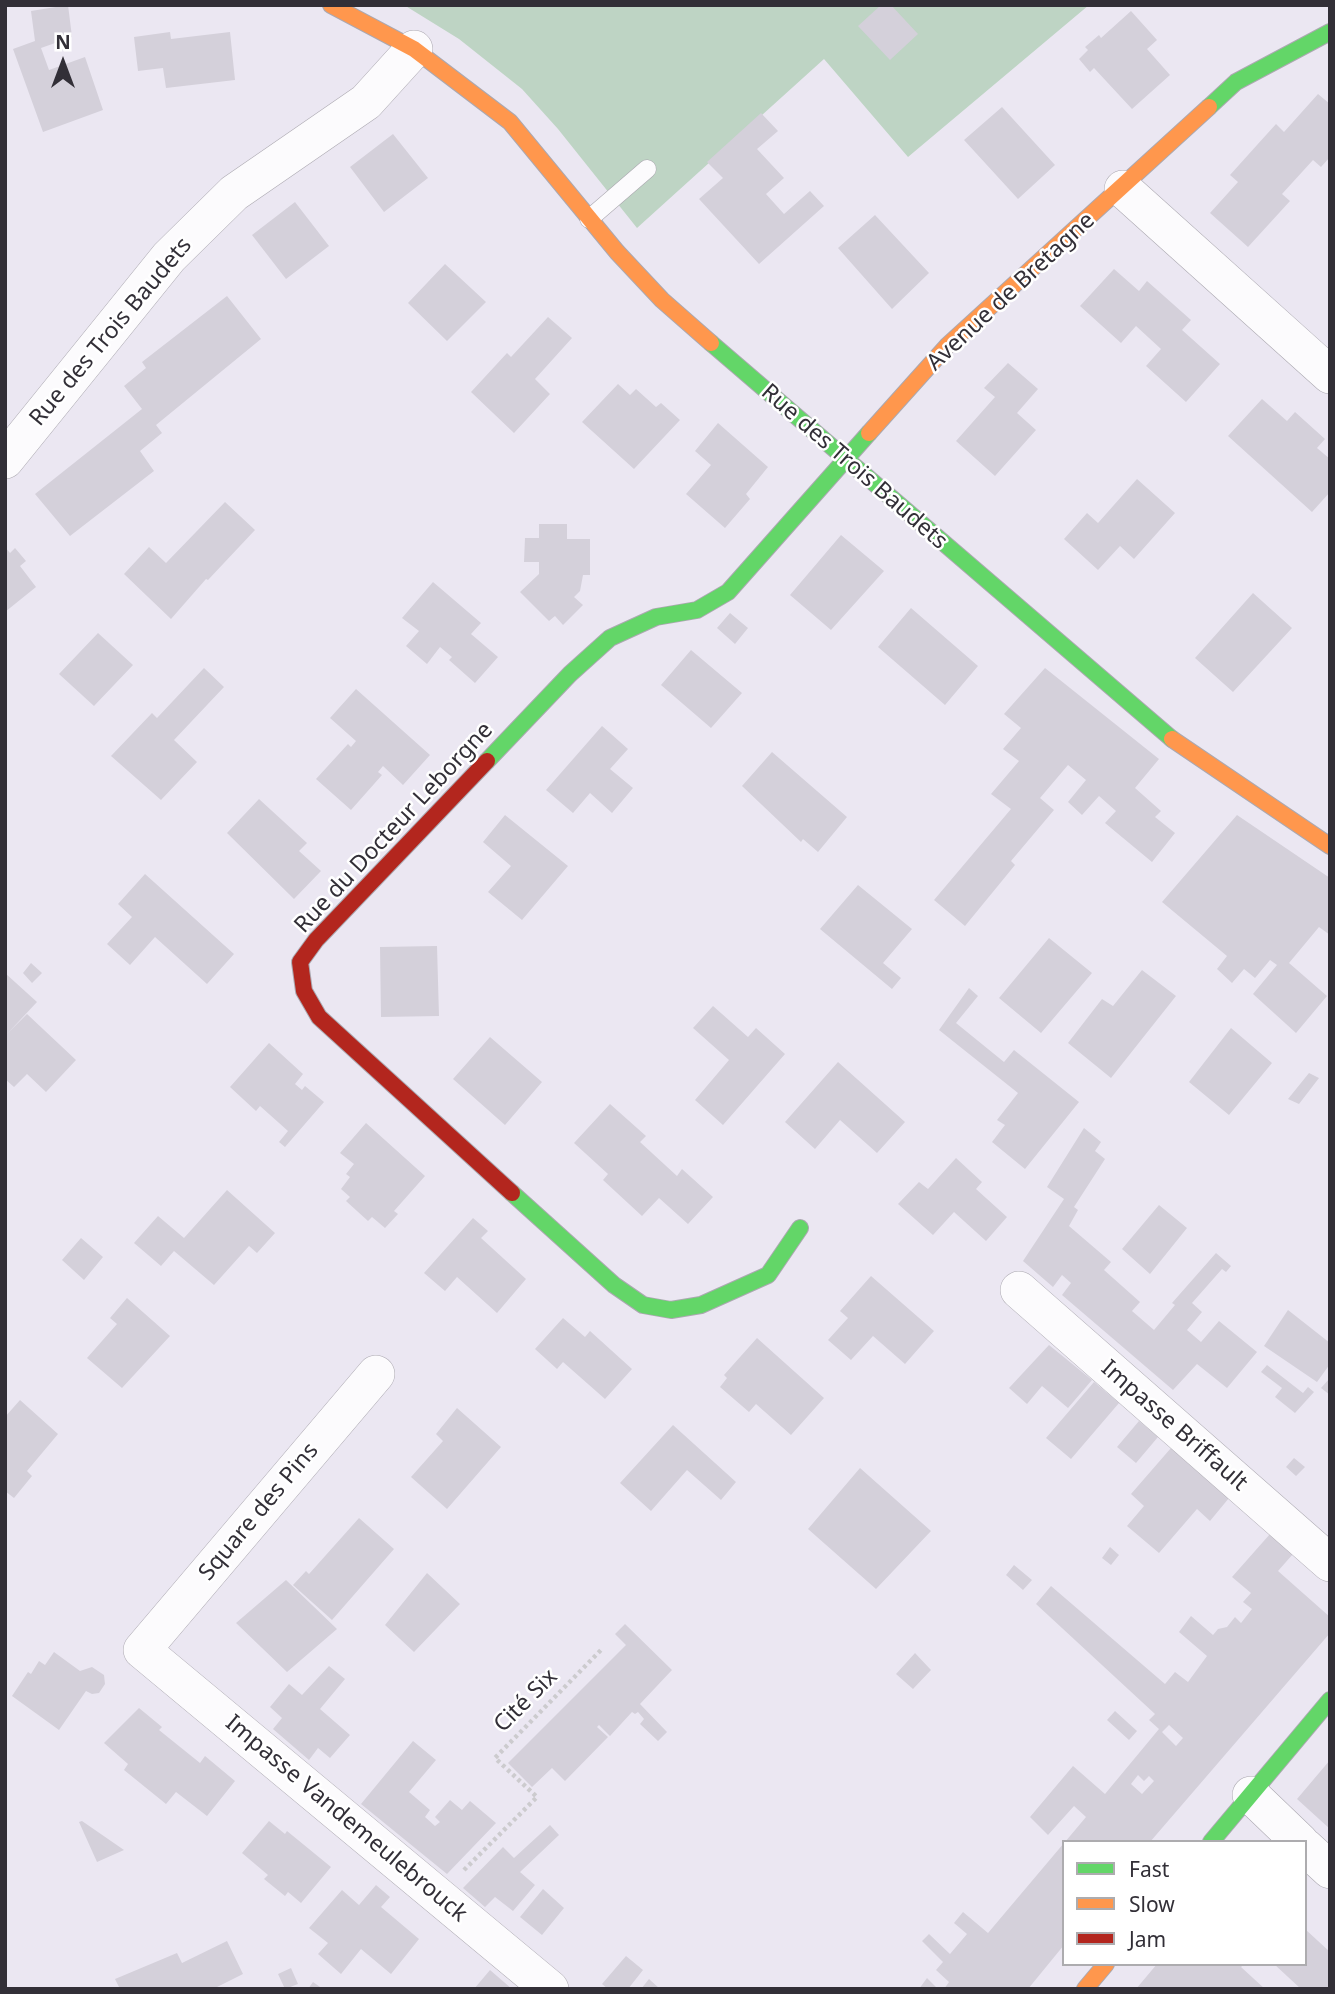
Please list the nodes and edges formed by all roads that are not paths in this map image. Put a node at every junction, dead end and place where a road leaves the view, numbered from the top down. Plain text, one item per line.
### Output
1 (331, 5) edge
2 (1330, 32) edge
3 (414, 49) junction
4 (647, 169) dead end
5 (1123, 190) junction
6 (589, 219) junction
7 (1330, 375) edge
8 (5, 460) edge
9 (847, 461) junction
10 (1330, 846) edge
11 (800, 1228) dead end
12 (1019, 1290) dead end
13 (376, 1374) dead end
14 (1330, 1563) edge
15 (142, 1650) joint
16 (1330, 1700) edge
17 (1251, 1796) junction
18 (1213, 1840) edge
19 (1298, 1840) edge
20 (1307, 1849) edge
21 (1330, 1870) edge
22 (1104, 1966) edge
23 (550, 1989) edge
24 (1085, 1989) edge

1 - 3 street, Rue des Trois Baudets
2 - 5 street, Avenue de Bretagne
3 - 6 street, Rue des Trois Baudets
3 - 8 street, Rue des Trois Baudets
4 - 6 lane
5 - 7 street
5 - 9 street, Avenue de Bretagne
6 - 9 street, Rue des Trois Baudets
9 - 10 street, Rue des Trois Baudets
9 - 11 street, Rue du Docteur Leborgne
12 - 14 street, Impasse Briffault
13 - 15 street, Square des Pins
15 - 23 street, Impasse Vandemeulebrouck
16 - 17 street
17 - 18 street
17 - 19 street
20 - 21 street
22 - 24 street

